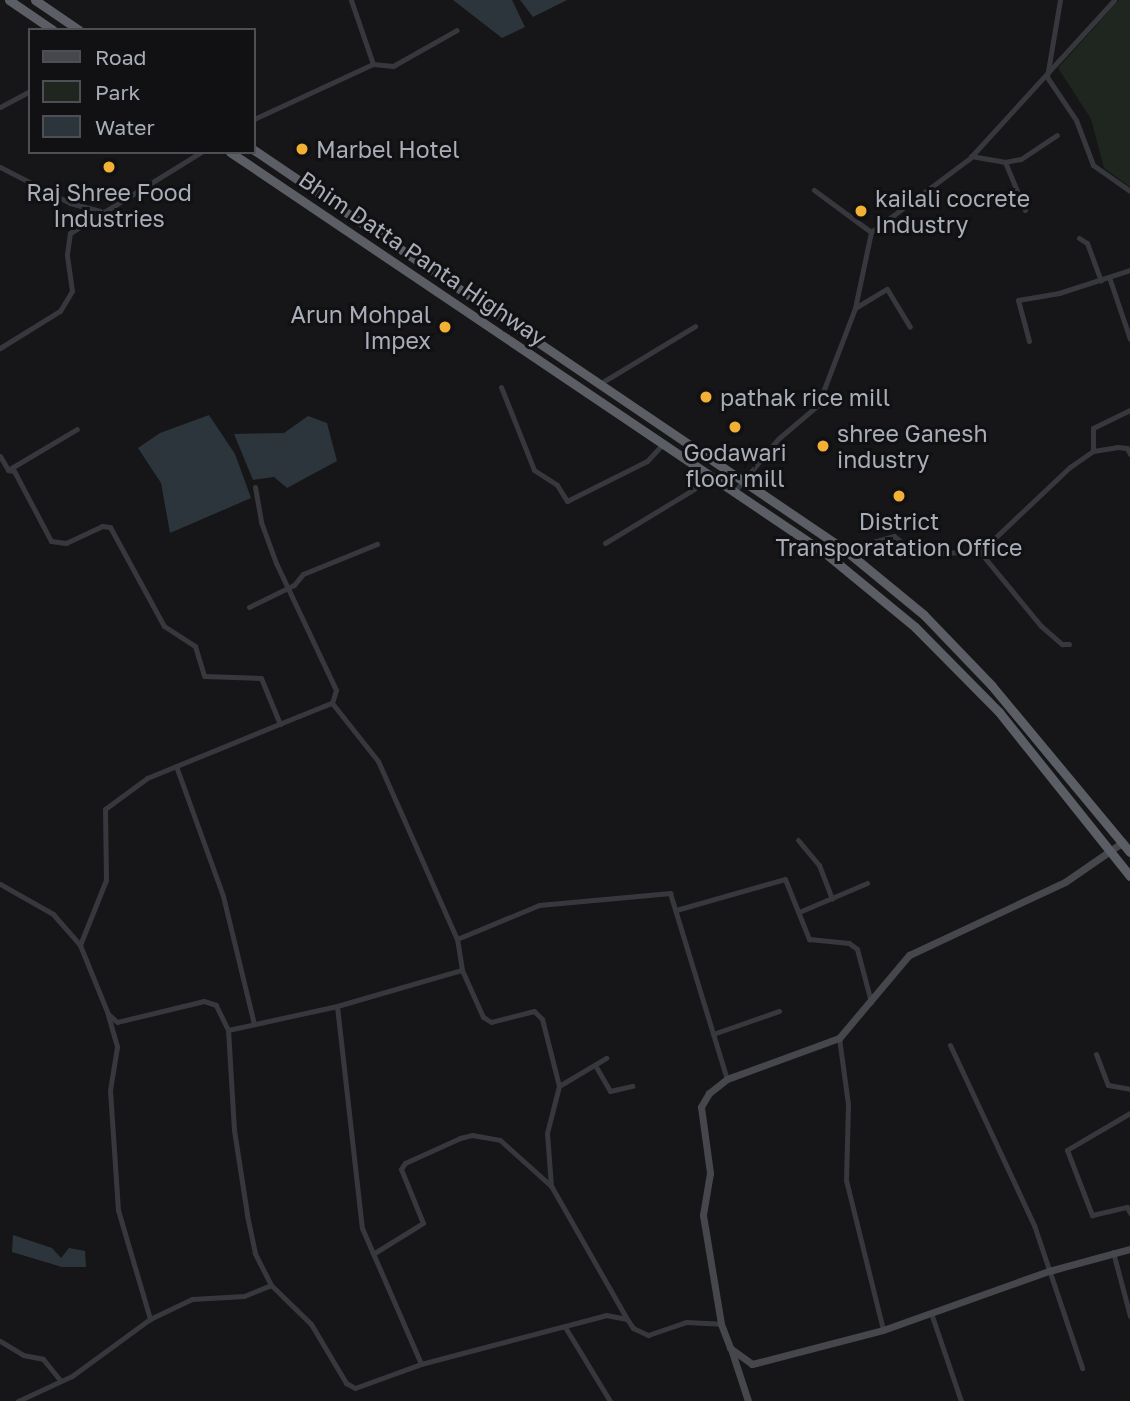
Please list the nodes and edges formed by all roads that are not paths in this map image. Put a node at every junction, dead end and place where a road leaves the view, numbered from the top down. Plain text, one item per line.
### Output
1 (9, 0) edge
2 (35, 0) edge
3 (351, 0) edge
4 (1060, 0) edge
5 (1114, 0) edge
6 (50, 28) edge
7 (76, 28) edge
8 (457, 30) dead end
9 (373, 64) junction
10 (1047, 77) junction
11 (28, 92) edge
12 (0, 107) edge
13 (256, 118) edge
14 (1057, 135) dead end
15 (256, 151) edge
16 (198, 154) edge
17 (233, 154) edge
18 (971, 156) junction
19 (1005, 162) junction
20 (0, 167) edge
21 (814, 190) dead end
22 (1130, 191) edge
23 (1025, 210) dead end
24 (100, 211) junction
25 (871, 232) junction
26 (1079, 238) dead end
27 (1130, 271) edge
28 (1110, 280) junction
29 (1101, 281) junction
30 (855, 308) junction
31 (695, 326) dead end
32 (910, 327) dead end
33 (1130, 339) edge
34 (1028, 341) dead end
35 (0, 348) edge
36 (601, 383) junction
37 (501, 387) dead end
38 (1130, 410) edge
39 (77, 429) dead end
40 (664, 443) junction
41 (1093, 451) junction
42 (1130, 454) edge
43 (0, 456) edge
44 (8, 470) junction
45 (704, 470) junction
46 (743, 481) junction
47 (255, 487) dead end
48 (735, 491) junction
49 (377, 544) dead end
50 (605, 544) dead end
51 (845, 550) junction
52 (979, 552) junction
53 (287, 587) junction
54 (249, 607) dead end
55 (1069, 644) dead end
56 (332, 703) junction
57 (280, 724) junction
58 (176, 766) junction
59 (798, 840) dead end
60 (1126, 840) edge
61 (1130, 852) edge
62 (1112, 853) junction
63 (1130, 876) edge
64 (867, 883) dead end
65 (0, 884) edge
66 (832, 899) junction
67 (676, 910) junction
68 (799, 912) junction
69 (457, 939) junction
70 (80, 945) junction
71 (462, 970) junction
72 (871, 1004) junction
73 (337, 1006) junction
74 (779, 1011) dead end
75 (108, 1014) junction
76 (254, 1024) junction
77 (229, 1030) junction
78 (713, 1034) junction
79 (839, 1038) junction
80 (950, 1045) dead end
81 (1096, 1055) dead end
82 (606, 1058) dead end
83 (594, 1065) junction
84 (727, 1079) junction
85 (559, 1086) junction
86 (632, 1086) dead end
87 (1130, 1089) edge
88 (1130, 1113) edge
89 (551, 1186) junction
90 (1129, 1209) edge
91 (1130, 1248) edge
92 (376, 1252) junction
93 (1112, 1252) junction
94 (1049, 1271) junction
95 (271, 1285) junction
96 (1129, 1304) edge
97 (931, 1313) junction
98 (1130, 1316) edge
99 (150, 1319) junction
100 (627, 1319) junction
101 (721, 1324) junction
102 (565, 1327) junction
103 (883, 1329) junction
104 (0, 1341) edge
105 (730, 1348) junction
106 (421, 1364) junction
107 (1082, 1368) dead end
108 (61, 1381) junction
109 (18, 1401) edge
110 (610, 1401) edge
111 (748, 1401) edge
112 (961, 1401) edge

1 - 6 highway
2 - 7 highway
3 - 9 street
4 - 10 street
5 - 10 street
8 - 9 street
9 - 13 street
10 - 18 street
10 - 22 street
11 - 12 street
14 - 19 street
15 - 36 highway, Bhim Datta Panta Highway
16 - 24 street
17 - 40 highway, Bhim Datta Panta Highway
18 - 19 street
18 - 25 street
19 - 23 street
20 - 24 street
21 - 25 street
24 - 35 street
25 - 30 street
26 - 29 street
27 - 28 street
28 - 29 street
28 - 33 street
29 - 34 street
30 - 32 street
30 - 46 street
31 - 36 street
36 - 46 highway, Bhim Datta Panta Highway
37 - 40 street
38 - 41 street
39 - 44 street
40 - 45 highway, Bhim Datta Panta Highway
41 - 42 street
41 - 52 street
43 - 44 street
44 - 57 street
45 - 48 highway, Bhim Datta Panta Highway
45 - 50 street
46 - 48 street
46 - 51 highway, Bhim Datta Panta Highway
47 - 53 street
48 - 62 highway, Bhim Datta Panta Highway
49 - 53 street
51 - 52 street
51 - 60 highway, Bhim Datta Panta Highway
52 - 55 street
53 - 54 street
53 - 56 street
56 - 57 street
56 - 69 street
57 - 58 street
58 - 70 street
58 - 76 street
59 - 66 street
60 - 61 highway, Bhim Datta Panta Highway
60 - 62 main road
62 - 63 highway, Bhim Datta Panta Highway
62 - 72 main road
64 - 66 street
65 - 70 street
66 - 68 street
67 - 68 street
67 - 69 street
67 - 78 street
68 - 72 street
69 - 71 street
70 - 75 street
71 - 73 street
71 - 85 street
72 - 79 main road
73 - 76 street
73 - 92 street
74 - 78 street
75 - 77 street
75 - 99 street
76 - 77 street
77 - 95 street
78 - 84 street
79 - 84 main road
79 - 103 street
80 - 94 street
81 - 87 street
82 - 83 street
83 - 85 street
83 - 86 street
84 - 101 main road
85 - 89 street
88 - 90 street
89 - 92 street
89 - 100 street
91 - 93 main road
92 - 106 street
93 - 94 main road
93 - 96 street
94 - 97 main road
94 - 107 street
95 - 99 street
95 - 106 street
96 - 98 street
97 - 103 main road
97 - 112 street
99 - 108 street
100 - 101 street
100 - 102 street
101 - 105 main road
102 - 106 street
102 - 110 street
103 - 105 main road
104 - 108 street
105 - 111 main road
108 - 109 street

